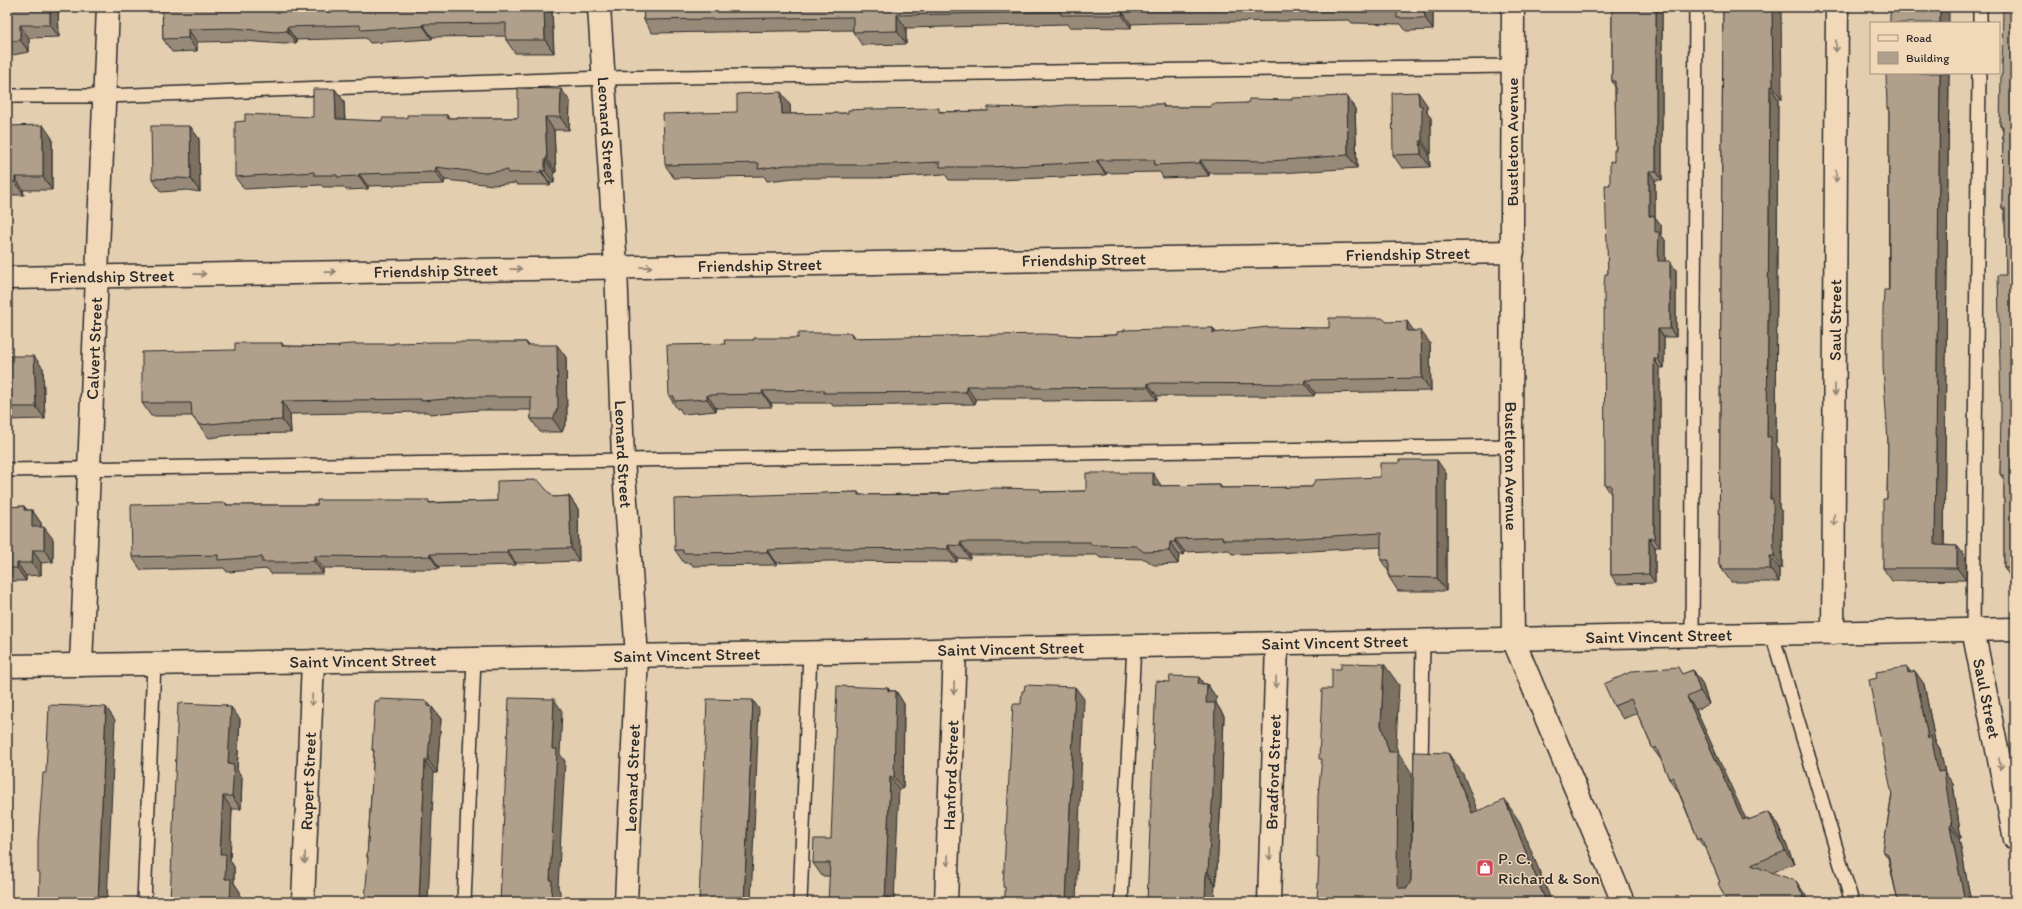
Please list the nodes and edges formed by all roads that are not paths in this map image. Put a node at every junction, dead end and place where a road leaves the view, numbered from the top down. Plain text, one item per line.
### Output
1 (108, 7) edge
2 (599, 7) edge
3 (1513, 7) edge
4 (1696, 7) edge
5 (1837, 7) edge
6 (1980, 7) edge
7 (1980, 22) edge
8 (1512, 66) junction
9 (1979, 74) edge
10 (604, 78) junction
11 (7, 96) edge
12 (105, 96) junction
13 (1513, 252) junction
14 (616, 268) junction
15 (97, 276) junction
16 (7, 278) edge
17 (1511, 446) junction
18 (623, 459) junction
19 (90, 468) junction
20 (7, 470) edge
21 (2015, 629) edge
22 (1973, 630) junction
23 (1834, 633) junction
24 (1772, 634) junction
25 (1692, 635) junction
26 (1513, 639) junction
27 (1423, 640) junction
28 (1277, 643) junction
29 (1134, 645) junction
30 (955, 649) junction
31 (810, 652) junction
32 (637, 656) junction
33 (474, 659) junction
34 (313, 661) junction
35 (154, 663) junction
36 (81, 665) junction
37 (7, 666) edge
38 (1420, 783) edge
39 (2015, 839) edge
40 (144, 902) edge
41 (303, 902) edge
42 (464, 902) edge
43 (626, 902) edge
44 (800, 902) edge
45 (946, 902) edge
46 (1121, 902) edge
47 (1269, 902) edge
48 (1623, 902) edge
49 (1852, 902) edge

1 - 12 street, Calvert Street
2 - 10 street, Leonard Street
3 - 8 street, Bustleton Avenue
4 - 25 lane
5 -> 23 street, Saul Street
6 - 7 lane
8 - 10 lane
8 - 13 street, Bustleton Avenue
9 - 22 lane
10 - 12 lane
10 - 14 street, Leonard Street
11 - 12 lane
12 - 15 street, Calvert Street
14 -> 13 street, Friendship Street
13 - 17 street, Bustleton Avenue
15 -> 14 street, Friendship Street
14 - 18 street, Leonard Street
15 - 16 street, Friendship Street
15 - 19 street, Calvert Street
17 - 18 lane
17 - 26 street, Bustleton Avenue
18 - 19 lane
18 - 32 street, Leonard Street
19 - 20 lane
19 - 36 street, Calvert Street
21 - 22 street, Saint Vincent Street
22 - 23 street, Saint Vincent Street
22 -> 39 street, Saul Street
23 - 24 street, Saint Vincent Street
24 - 25 street, Saint Vincent Street
24 - 49 lane
25 - 26 street, Saint Vincent Street
26 - 27 street, Saint Vincent Street
26 - 48 street, Bustleton Avenue
27 - 28 street, Saint Vincent Street
27 - 38 lane
28 - 29 street, Saint Vincent Street
28 -> 47 street, Bradford Street
29 - 30 street, Saint Vincent Street
29 - 46 lane
30 - 31 street, Saint Vincent Street
30 -> 45 street, Hanford Street
31 - 32 street, Saint Vincent Street
31 - 44 lane
32 - 33 street, Saint Vincent Street
32 - 43 street, Leonard Street
33 - 34 street, Saint Vincent Street
33 - 42 lane
34 - 35 street, Saint Vincent Street
34 -> 41 street, Rupert Street
35 - 36 street, Saint Vincent Street
35 - 40 lane
36 - 37 street, Saint Vincent Street

